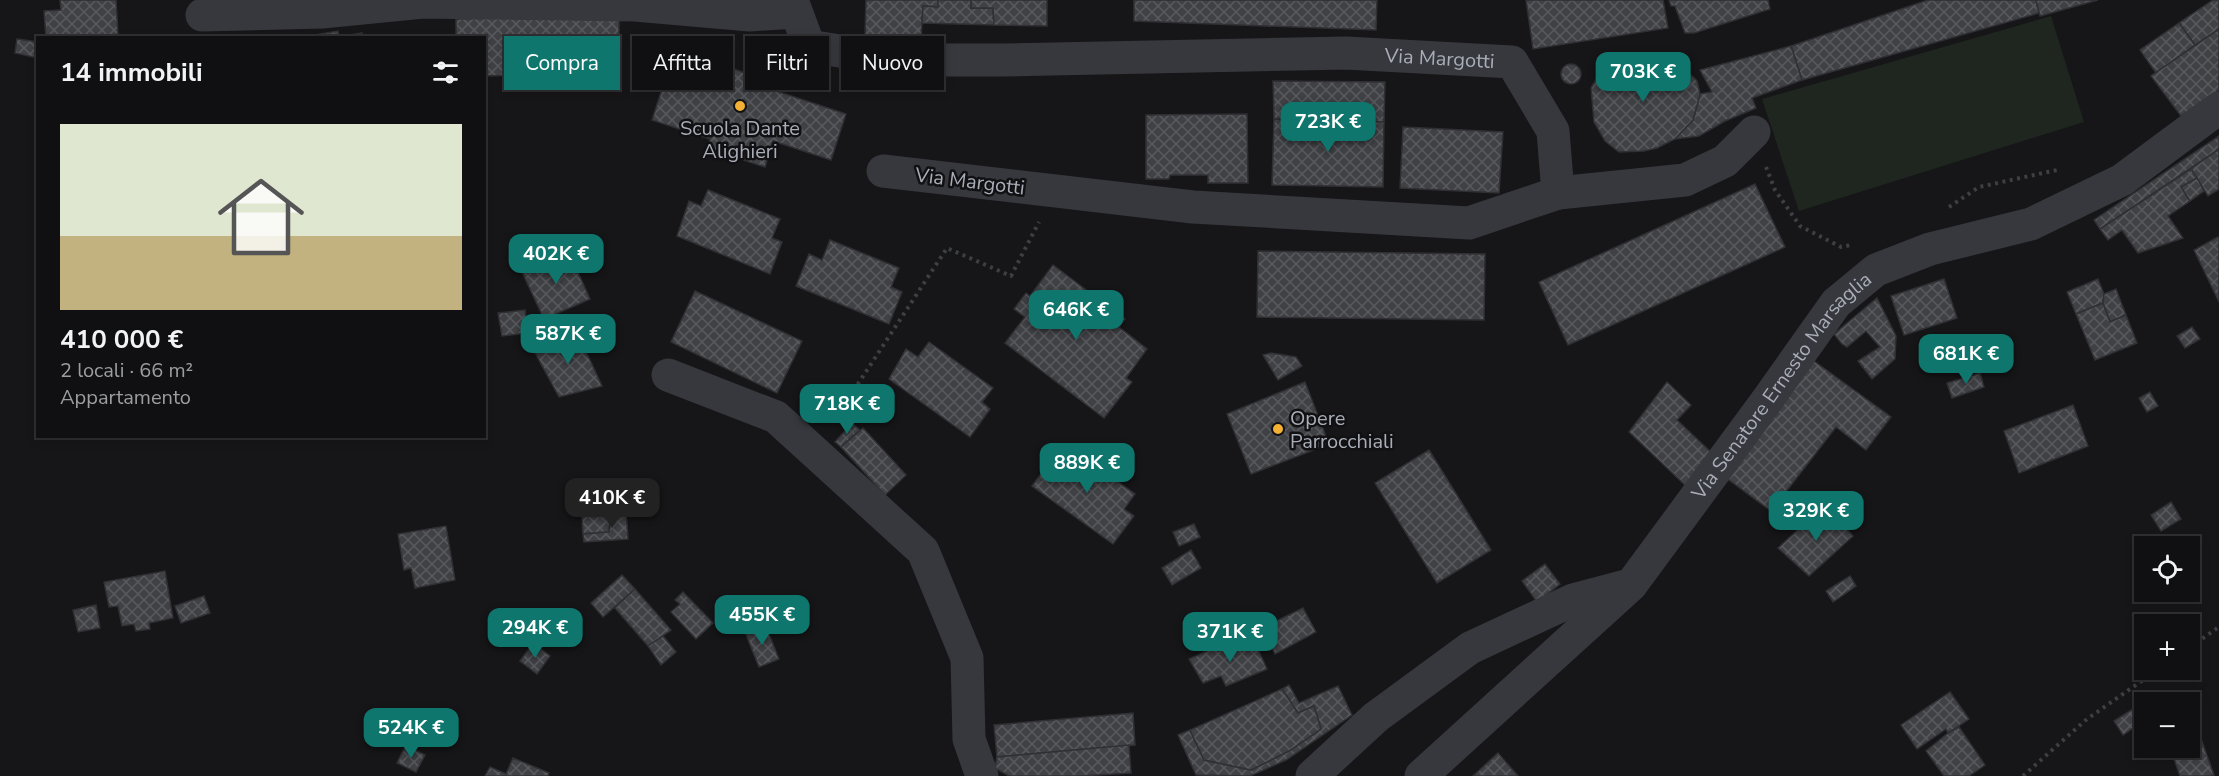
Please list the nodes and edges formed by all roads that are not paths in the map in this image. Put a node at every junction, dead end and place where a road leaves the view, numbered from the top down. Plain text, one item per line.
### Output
1 (794, 6) edge
2 (202, 15) dead end
3 (2219, 108) edge
4 (1754, 132) road end
5 (883, 171) dead end
6 (1558, 193) junction
7 (668, 375) dead end
8 (1631, 585) junction
9 (982, 776) edge
10 (1312, 776) edge
11 (1421, 776) edge

1 - 2 street
1 - 6 street, Via Margotti
3 - 8 street, Via Senatore Ernesto Marsaglia
4 - 6 street
5 - 6 street, Via Margotti
7 - 9 street
8 - 10 street
8 - 11 street, Via Senatore Ernesto Marsaglia

